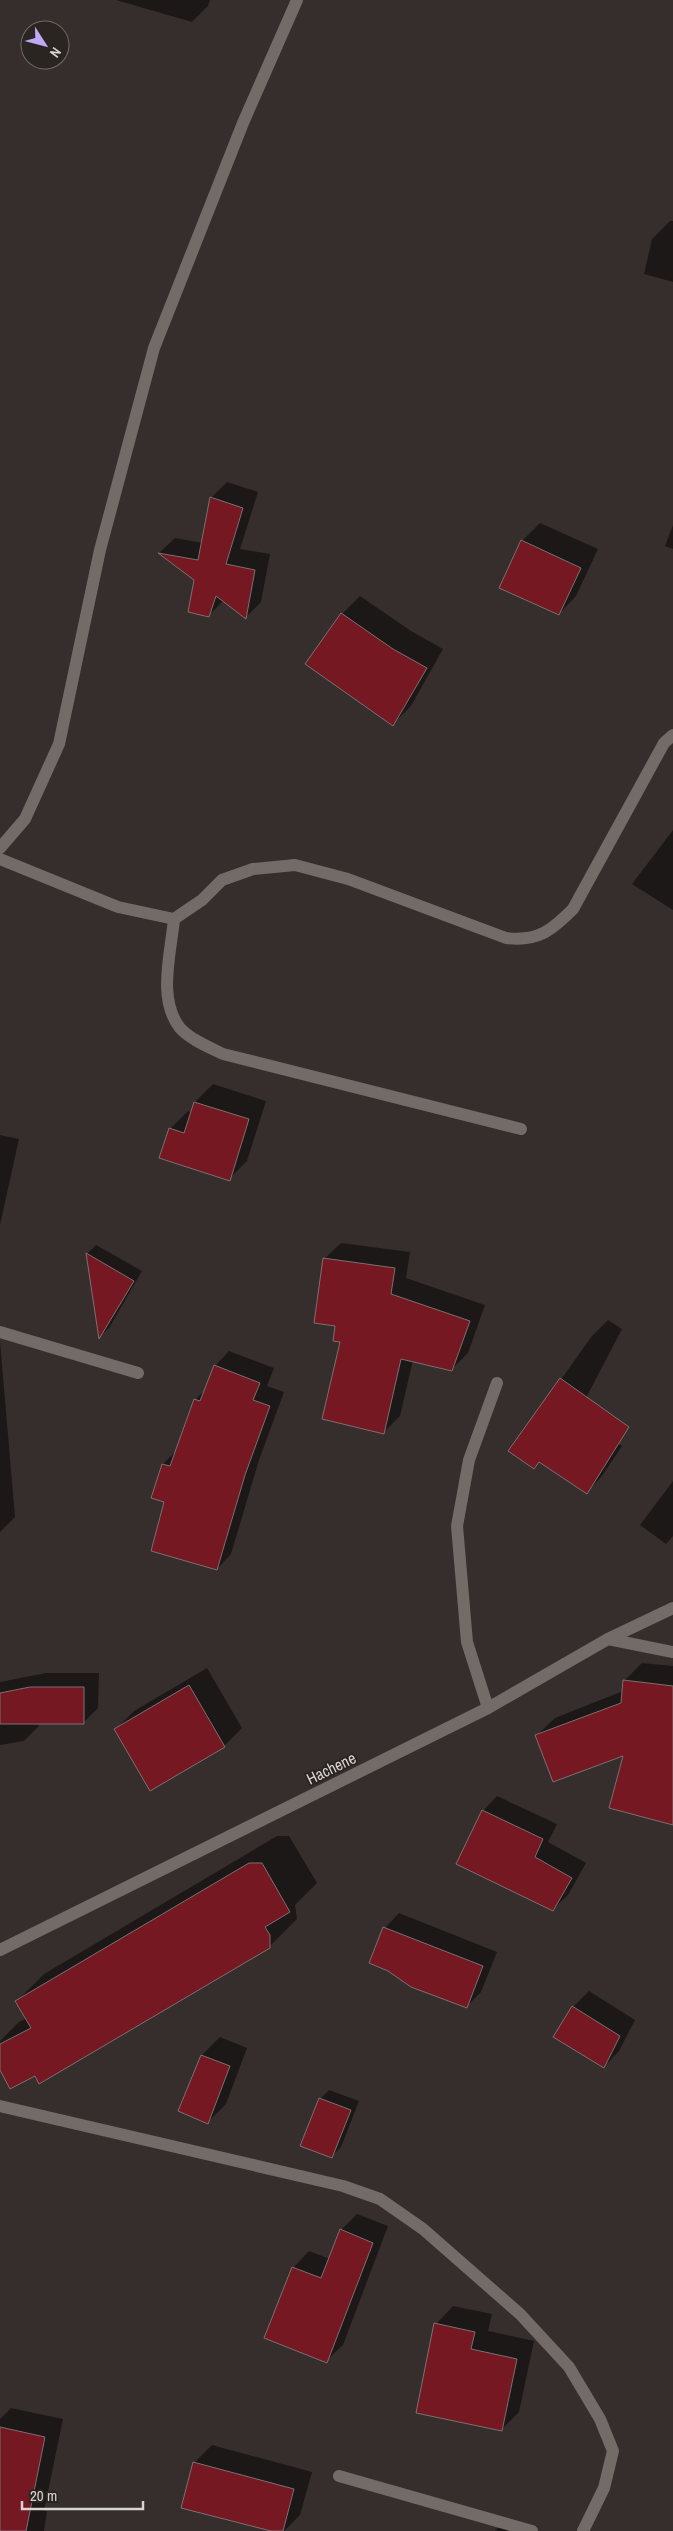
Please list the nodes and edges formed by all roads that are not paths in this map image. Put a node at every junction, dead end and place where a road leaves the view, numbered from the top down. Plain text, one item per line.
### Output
1 (297, 0) edge
2 (673, 735) edge
3 (0, 848) edge
4 (0, 859) edge
5 (174, 919) junction
6 (521, 1130) dead end
7 (0, 1332) edge
8 (138, 1373) dead end
9 (498, 1383) dead end
10 (673, 1608) edge
11 (608, 1639) junction
12 (673, 1652) edge
13 (488, 1708) junction
14 (0, 1950) edge
15 (0, 2106) edge
16 (339, 2476) dead end
17 (532, 2531) edge
18 (583, 2531) edge

1 - 3 street
2 - 5 street
4 - 5 street
5 - 6 street
7 - 8 street
9 - 13 street
10 - 11 street, Hachene
11 - 12 street
11 - 13 street, Hachene
13 - 14 street, Hachene
15 - 18 street
16 - 17 street

